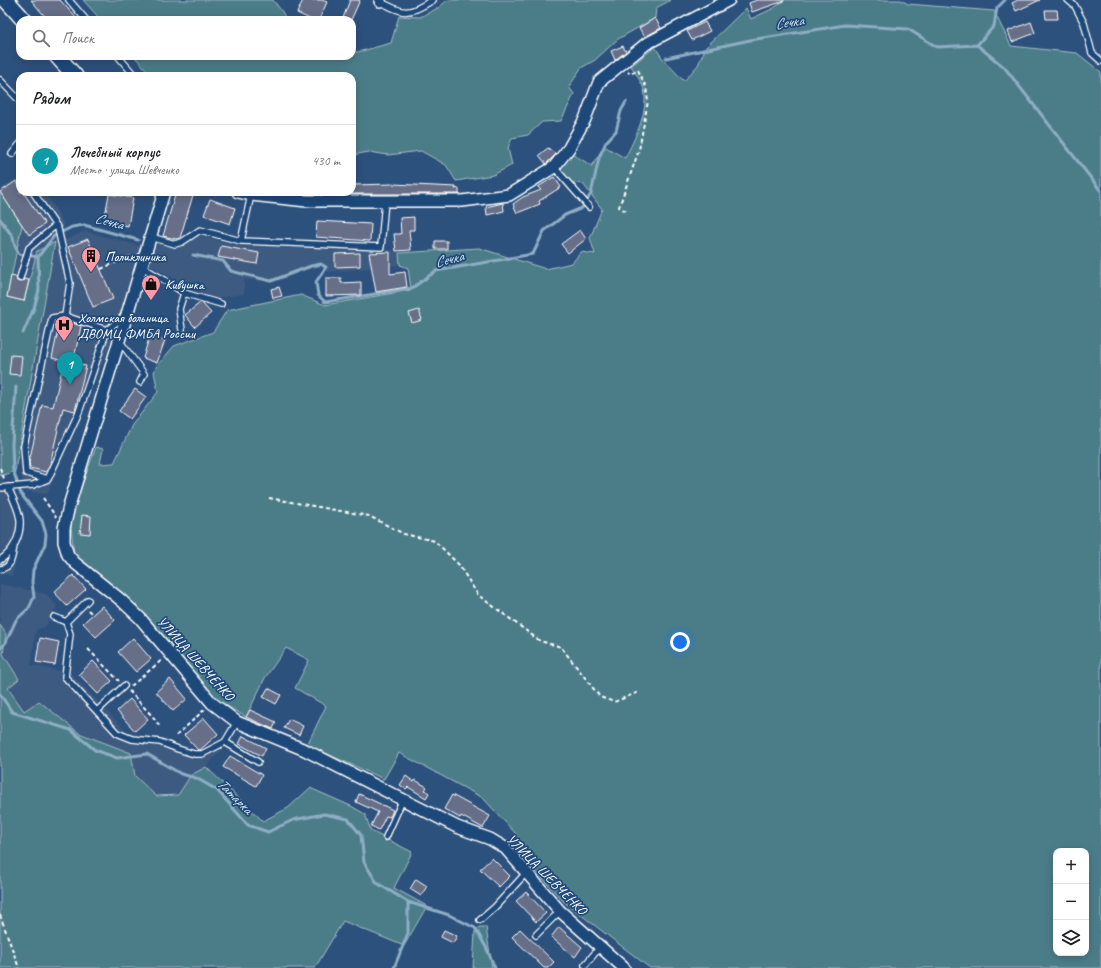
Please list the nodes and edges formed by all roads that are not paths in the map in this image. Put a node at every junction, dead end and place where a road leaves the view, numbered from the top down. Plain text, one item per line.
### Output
1 (6, 0) edge
2 (69, 0) edge
3 (379, 0) edge
4 (434, 0) edge
5 (729, 0) edge
6 (1068, 0) edge
7 (20, 16) edge
8 (83, 16) edge
9 (61, 60) edge
10 (121, 60) edge
11 (1101, 61) edge
12 (71, 72) edge
13 (132, 72) edge
14 (0, 80) edge
15 (16, 97) edge
16 (16, 149) edge
17 (12, 154) dead end
18 (554, 167) junction
19 (36, 196) edge
20 (163, 196) edge
21 (251, 196) edge
22 (260, 196) edge
23 (385, 201) junction
24 (589, 207) dead end
25 (57, 227) junction
26 (150, 238) junction
27 (241, 241) junction
28 (142, 267) junction
29 (20, 278) dead end
30 (184, 293) junction
31 (221, 304) dead end
32 (128, 313) junction
33 (66, 316) junction
34 (107, 330) junction
35 (182, 330) dead end
36 (119, 340) junction
37 (140, 382) dead end
38 (48, 479) junction
39 (0, 488) edge
40 (8, 488) junction
41 (14, 546) junction
42 (0, 560) edge
43 (0, 569) edge
44 (88, 600) dead end
45 (54, 617) dead end
46 (66, 622) junction
47 (126, 687) road end
48 (97, 711) junction
49 (237, 722) junction
50 (225, 742) junction
51 (258, 762) dead end
52 (403, 799) junction
53 (386, 837) dead end
54 (526, 873) junction
55 (560, 911) junction
56 (480, 920) dead end
57 (536, 935) dead end
58 (600, 947) junction
59 (585, 965) dead end
60 (624, 968) edge

1 - 7 street
2 - 8 lane
3 - 4 lane
5 - 18 street
6 - 11 lane
9 - 12 street
10 - 13 lane
14 - 15 lane
16 - 17 lane
18 - 23 street
18 - 24 lane
19 - 25 lane
20 - 26 street, УЛИЦА ШЕВЧЕНКО
21 - 27 lane
22 - 23 street
23 - 27 lane
25 - 29 lane
25 - 33 lane
26 - 27 lane
26 - 28 street, УЛИЦА ШЕВЧЕНКО
28 - 30 lane
28 - 32 street, УЛИЦА ШЕВЧЕНКО
30 - 31 lane
30 - 35 lane
32 - 34 lane
32 - 36 street, УЛИЦА ШЕВЧЕНКО
33 - 34 lane
33 - 38 lane
34 - 38 lane
36 - 37 lane
36 - 49 street, УЛИЦА ШЕВЧЕНКО
38 - 40 lane
39 - 40 lane
40 - 41 lane
41 - 42 lane
41 - 43 lane
44 - 46 lane
45 - 46 lane
46 - 48 lane
47 - 48 lane
48 - 50 lane
49 - 50 lane
49 - 52 street, УЛИЦА ШЕВЧЕНКО
50 - 51 lane
52 - 53 lane
52 - 54 street, УЛИЦА ШЕВЧЕНКО
54 - 55 street, УЛИЦА ШЕВЧЕНКО
54 - 56 lane
55 - 57 lane
55 - 58 street, УЛИЦА ШЕВЧЕНКО
58 - 59 lane
58 - 60 street, УЛИЦА ШЕВЧЕНКО

